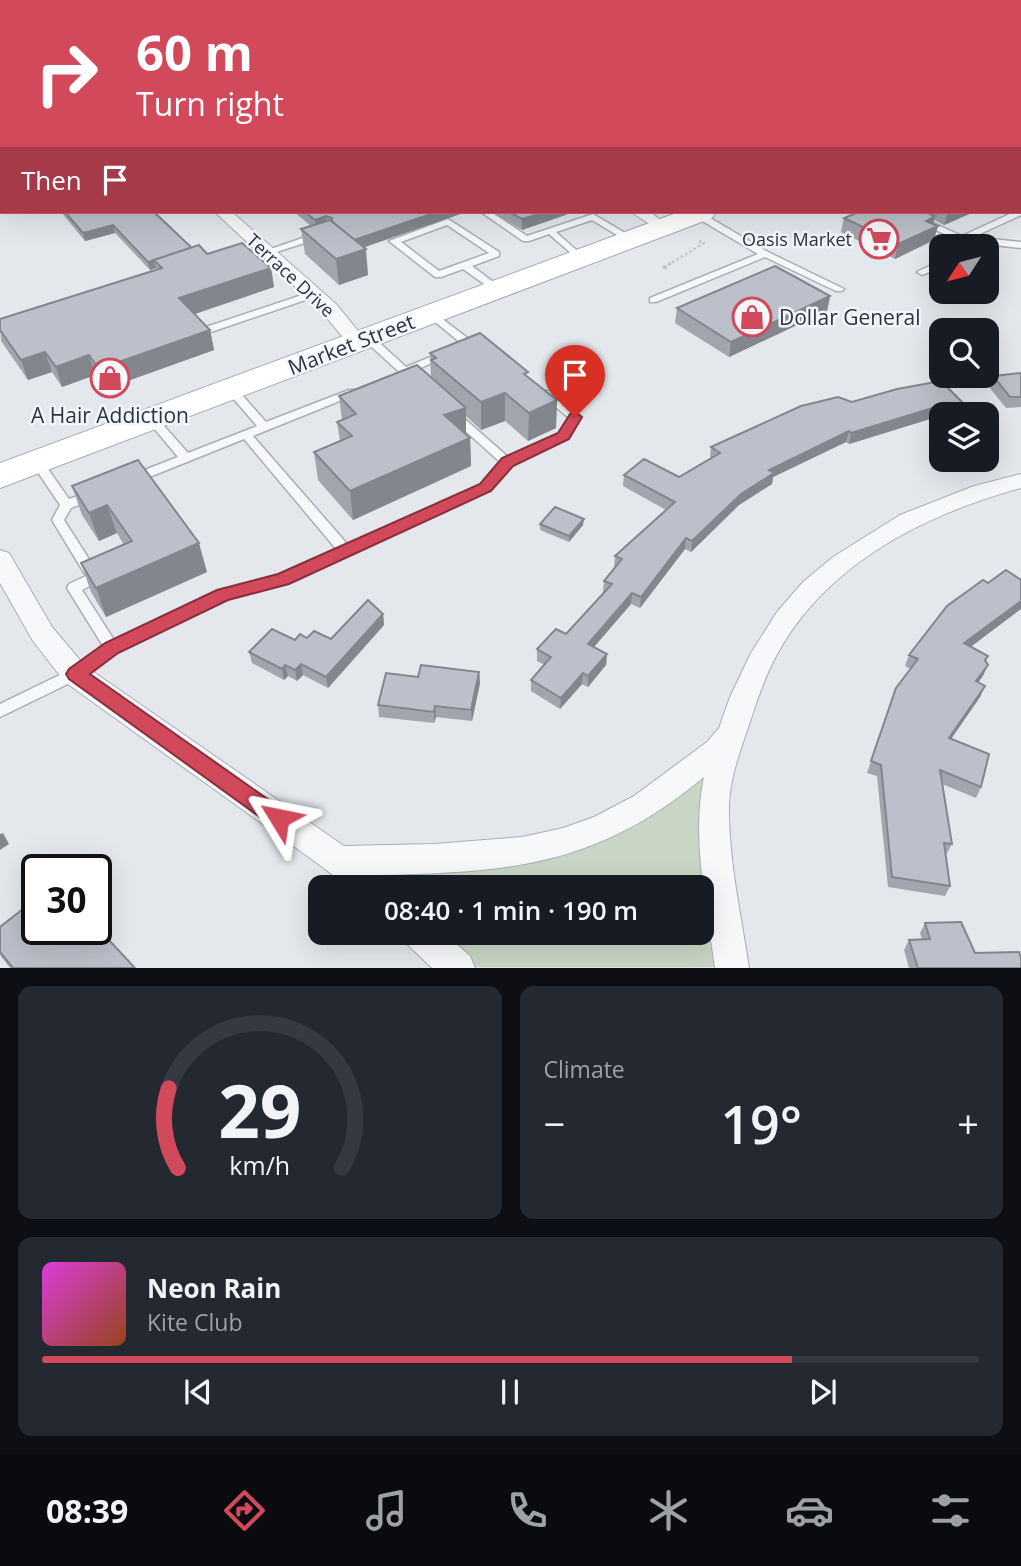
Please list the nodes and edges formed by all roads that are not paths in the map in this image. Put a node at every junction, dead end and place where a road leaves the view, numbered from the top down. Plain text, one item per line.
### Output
1 (225, 214) edge
2 (488, 214) edge
3 (906, 214) edge
4 (1017, 214) edge
5 (700, 222) edge
6 (644, 226) edge
7 (550, 231) junction
8 (328, 232) edge
9 (946, 234) edge
10 (981, 234) edge
11 (999, 244) edge
12 (1021, 244) edge
13 (255, 246) junction
14 (765, 254) junction
15 (580, 258) junction
16 (464, 265) junction
17 (929, 269) edge
18 (922, 272) dead end
19 (496, 289) junction
20 (839, 289) dead end
21 (314, 294) junction
22 (653, 300) dead end
23 (432, 314) junction
24 (210, 329) edge
25 (362, 340) junction
26 (405, 371) junction
27 (392, 376) edge
28 (415, 380) edge
29 (533, 383) edge
30 (366, 386) edge
31 (232, 389) junction
32 (446, 407) edge
33 (152, 419) junction
34 (265, 428) junction
35 (246, 435) junction
36 (186, 458) junction
37 (37, 462) junction
38 (507, 462) junction
39 (0, 476) edge
40 (1021, 481) edge
41 (126, 482) edge
42 (102, 491) edge
43 (66, 505) junction
44 (346, 551) junction
45 (0, 559) edge
46 (111, 648) junction
47 (75, 674) junction
48 (0, 711) edge
49 (727, 740) junction
50 (339, 861) junction
51 (355, 875) edge
52 (432, 945) edge
53 (458, 968) edge
54 (732, 968) edge

1 - 13 street, Terrace Drive
2 - 7 lane
3 - 9 lane
4 - 10 lane
5 - 6 main road, Market Street
5 - 14 lane
6 - 7 lane
6 - 15 main road, Market Street
7 - 15 lane
8 - 13 lane
11 - 12 lane
13 - 21 street, Terrace Drive
14 - 20 lane
14 - 22 lane
15 - 19 main road, Market Street
16 - 16 lane
16 - 19 lane
17 - 18 lane
19 - 23 main road, Market Street
21 - 24 lane
21 - 25 street, Terrace Drive
23 - 25 main road, Market Street
23 - 26 lane
25 - 26 lane
25 - 31 main road, Market Street
26 - 27 lane
26 - 28 lane
29 - 38 lane
30 - 34 lane
31 - 33 main road, Market Street
31 - 34 lane
32 - 38 lane
33 - 36 lane
33 - 37 main road, Market Street
34 - 35 lane
35 - 36 lane
35 - 44 lane
36 - 41 lane
37 - 39 main road, Market Street
37 - 43 lane
38 - 44 lane
40 - 49 street
42 - 43 lane
43 - 46 lane
44 - 46 lane
45 - 47 street
46 - 47 lane
47 - 48 lane
47 - 50 street
49 - 50 street
49 - 54 street
50 - 51 street
52 - 53 street

